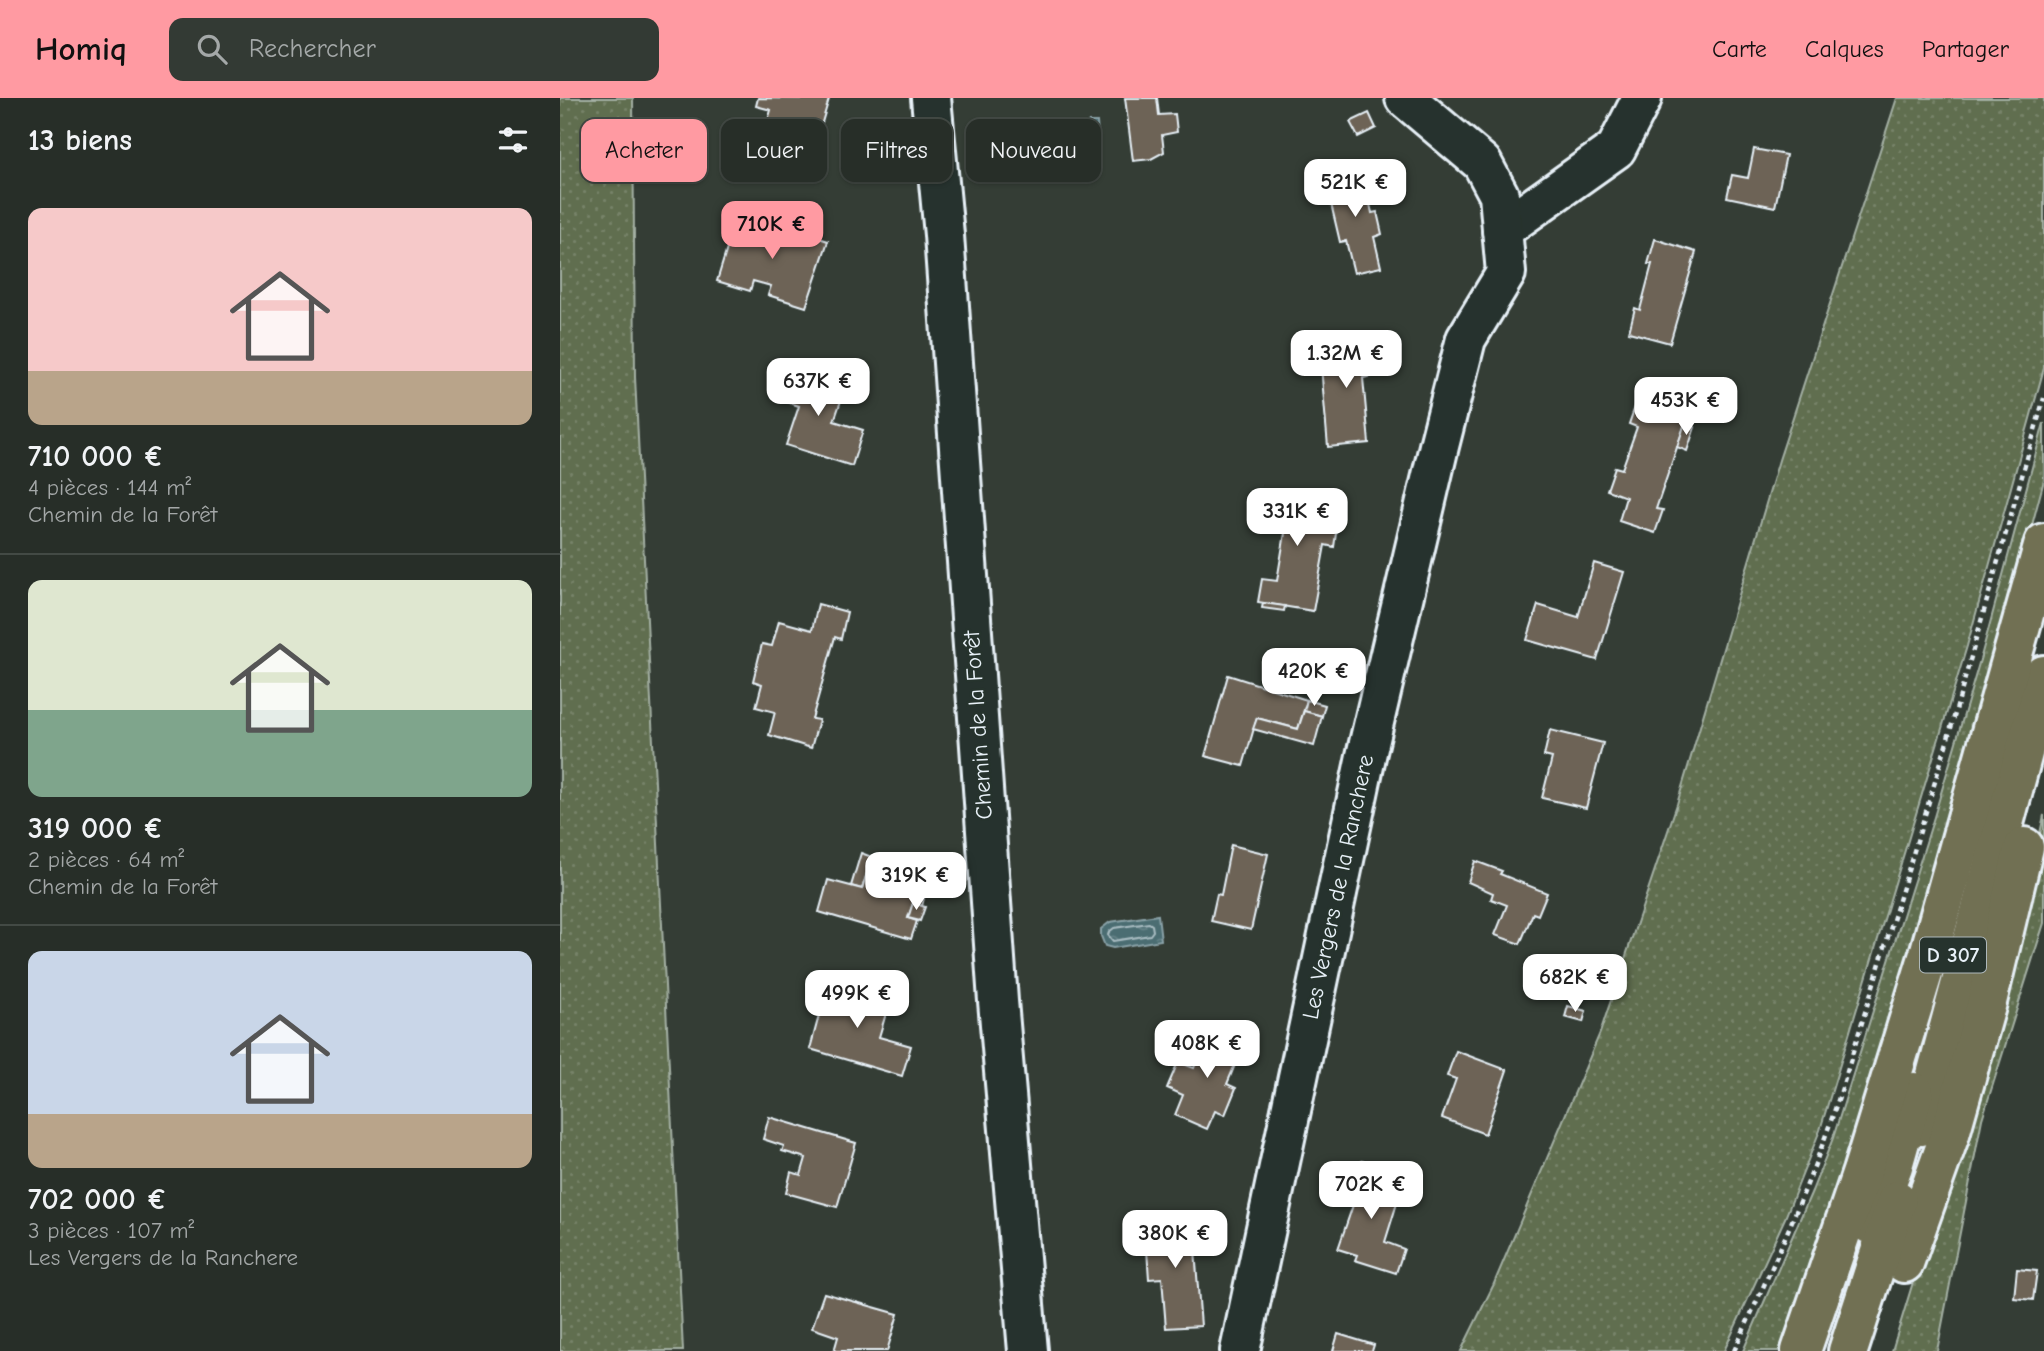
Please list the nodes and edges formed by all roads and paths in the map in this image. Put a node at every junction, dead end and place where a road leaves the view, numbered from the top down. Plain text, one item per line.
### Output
1 (931, 98) edge
2 (1405, 98) edge
3 (1642, 98) edge
4 (1502, 230) junction
5 (2044, 398) edge
6 (2043, 546) edge
7 (2044, 675) edge
8 (2044, 736) edge
9 (1877, 1169) junction
10 (1028, 1351) edge
11 (1240, 1351) edge
12 (1734, 1351) edge
13 (1801, 1351) edge
14 (1827, 1351) edge
15 (1847, 1351) edge
16 (1875, 1351) edge

1 - 10 street, Chemin de la Forêt
2 - 4 street, Les Vergers de la Ranchere
3 - 4 street
4 - 11 street, Les Vergers de la Ranchere
5 - 12 path, D 307
6 - 9 main road, D 307
7 - 15 main road, D 307
8 - 16 main road
9 - 13 main road
9 - 14 main road, D 307

